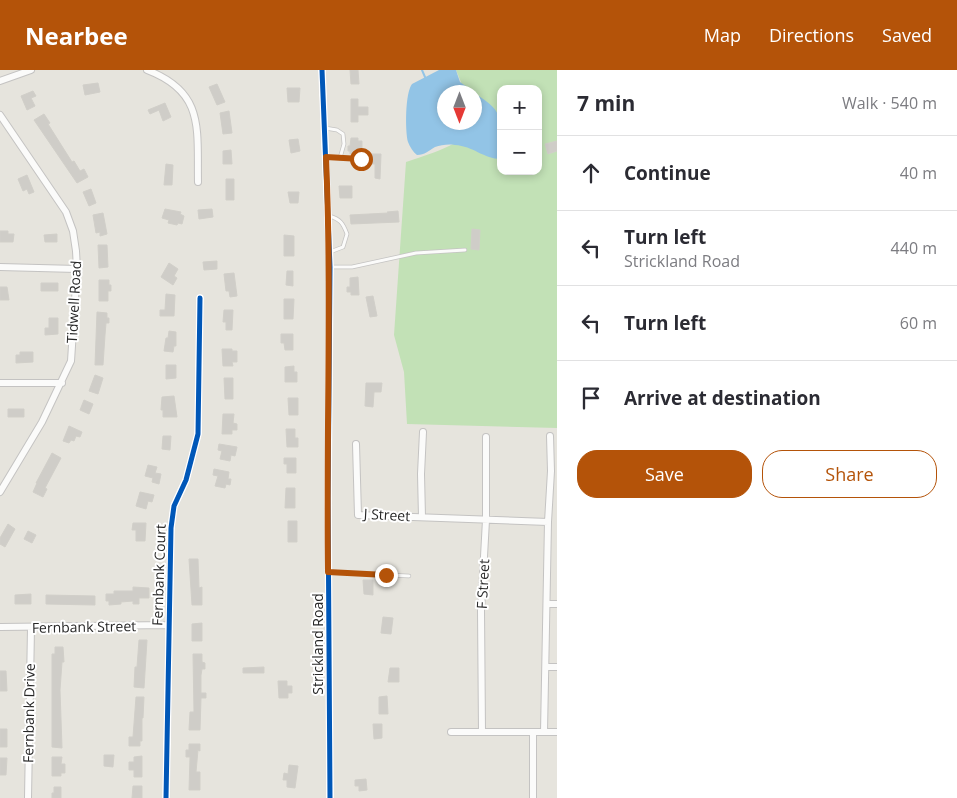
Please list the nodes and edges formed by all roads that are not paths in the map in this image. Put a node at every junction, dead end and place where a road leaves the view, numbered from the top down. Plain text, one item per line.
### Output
1 (31, 70) edge
2 (147, 70) edge
3 (322, 70) edge
4 (0, 81) edge
5 (0, 115) edge
6 (325, 128) junction
7 (326, 157) junction
8 (340, 158) junction
9 (361, 159) dead end
10 (198, 182) dead end
11 (329, 216) junction
12 (465, 250) dead end
13 (329, 252) junction
14 (0, 267) edge
15 (330, 267) junction
16 (77, 269) junction
17 (200, 298) dead end
18 (0, 383) edge
19 (62, 383) junction
20 (423, 432) dead end
21 (550, 436) dead end
22 (486, 437) dead end
23 (356, 444) dead end
24 (554, 470) edge
25 (0, 492) edge
26 (422, 517) junction
27 (486, 520) junction
28 (548, 522) junction
29 (328, 572) junction
30 (409, 576) dead end
31 (548, 604) junction
32 (557, 604) edge
33 (168, 625) junction
34 (0, 628) edge
35 (31, 628) junction
36 (557, 667) edge
37 (546, 668) junction
38 (450, 732) dead end
39 (482, 732) junction
40 (533, 732) junction
41 (544, 732) junction
42 (557, 732) edge
43 (28, 798) edge
44 (166, 798) edge
45 (330, 798) edge
46 (533, 798) edge

1 - 4 street
2 - 10 street
3 - 6 street, Strickland Road
5 - 16 street, Tidwell Road
6 - 7 street, Strickland Road
6 - 8 lane
7 - 8 lane
7 - 11 street, Strickland Road
8 - 9 lane
11 - 13 street, Strickland Road
11 - 13 lane
12 - 15 lane
13 - 15 street, Strickland Road
14 - 16 street
15 - 29 street, Strickland Road
16 - 19 street, Tidwell Road
17 - 33 street, Fernbank Court
18 - 19 street
19 - 25 street, Tidwell Road
20 - 26 street
21 - 24 street
22 - 27 street, F Street
23 - 26 street, J Street
24 - 28 street
26 - 27 street, J Street
27 - 28 street, J Street
27 - 39 street, F Street
28 - 31 street
29 - 30 lane
29 - 45 street, Strickland Road
31 - 32 street
31 - 37 street
33 - 35 street, Fernbank Street
33 - 44 street, Fernbank Court
34 - 35 street, Fernbank Street
35 - 43 street, Fernbank Drive
36 - 37 street
37 - 41 street
38 - 39 street
39 - 40 street
40 - 41 street
40 - 46 street
41 - 42 street

